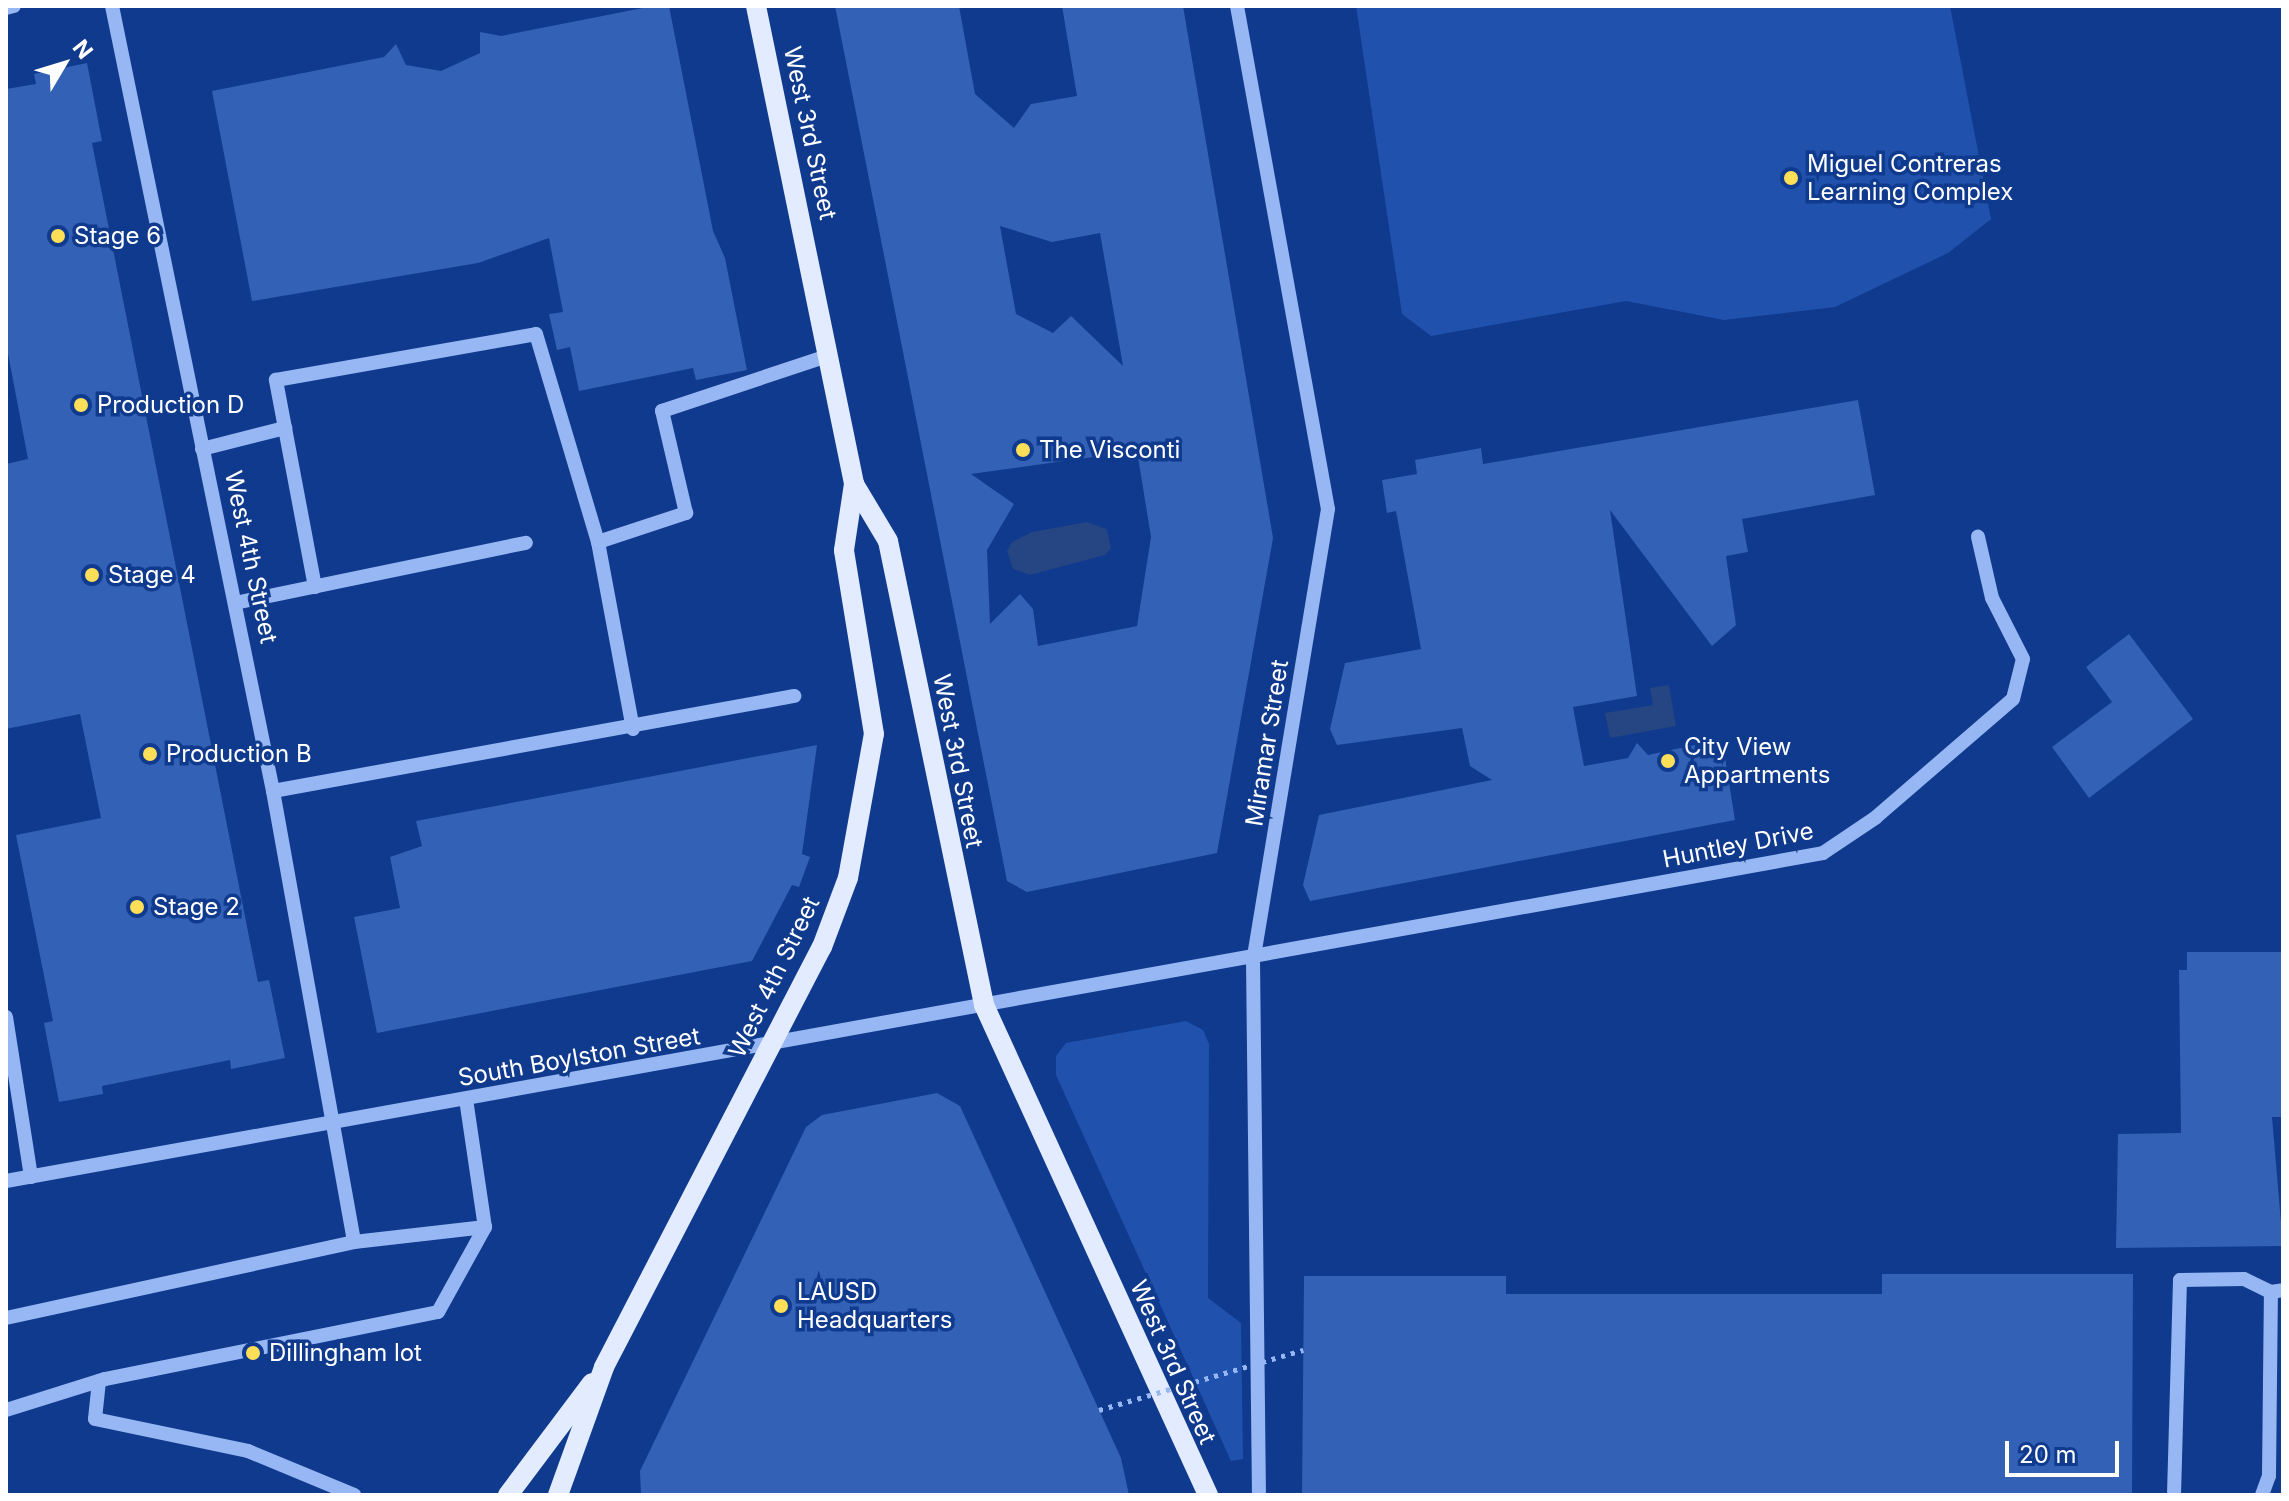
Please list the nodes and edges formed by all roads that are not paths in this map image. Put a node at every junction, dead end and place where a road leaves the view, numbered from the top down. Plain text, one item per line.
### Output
1 (14, 6) edge
2 (112, 6) edge
3 (756, 6) edge
4 (1237, 6) edge
5 (6, 8) edge
6 (830, 355) junction
7 (285, 428) junction
8 (202, 449) junction
9 (854, 484) junction
10 (1978, 537) dead end
11 (598, 542) junction
12 (526, 543) dead end
13 (315, 587) junction
14 (235, 603) junction
15 (794, 696) dead end
16 (633, 729) junction
17 (273, 791) junction
18 (1253, 960) junction
19 (984, 1005) junction
20 (6, 1017) edge
21 (771, 1048) junction
22 (466, 1099) junction
23 (336, 1119) junction
24 (31, 1177) junction
25 (6, 1181) edge
26 (485, 1227) junction
27 (354, 1242) junction
28 (2277, 1291) edge
29 (6, 1318) edge
30 (604, 1367) junction
31 (99, 1381) junction
32 (6, 1410) edge
33 (354, 1495) edge
34 (508, 1495) edge
35 (558, 1495) edge
36 (1208, 1495) edge
37 (1259, 1495) edge
38 (2174, 1495) edge
39 (2262, 1495) edge

1 - 5 street
2 - 8 street, West 4th Street
3 - 6 main road, West 3rd Street
4 - 18 street, Miramar Street
6 - 9 main road, West 3rd Street
6 - 11 street
7 - 8 street
7 - 11 street
7 - 13 street
8 - 14 street, West 4th Street
9 - 19 main road, West 3rd Street
9 - 21 main road, West 4th Street
10 - 18 street, Huntley Drive
11 - 16 street
12 - 13 street
13 - 14 street
14 - 17 street, West 4th Street
15 - 16 street
16 - 17 street
17 - 23 street, West 4th Street
18 - 19 street, South Boylston Street
18 - 37 street, Miramar Street
19 - 21 street, South Boylston Street
19 - 36 main road, West 3rd Street
20 - 24 street
21 - 22 street, South Boylston Street
21 - 30 main road, West 4th Street
22 - 23 street, South Boylston Street
22 - 26 street
23 - 24 street, South Boylston Street
23 - 27 street, West 4th Street
24 - 25 street, South Boylston Street
26 - 27 street
26 - 31 street
27 - 29 street
28 - 38 street
28 - 39 street
30 - 34 main road, West 4th Street
30 - 35 main road, West 4th Street
31 - 32 street
31 - 33 street

